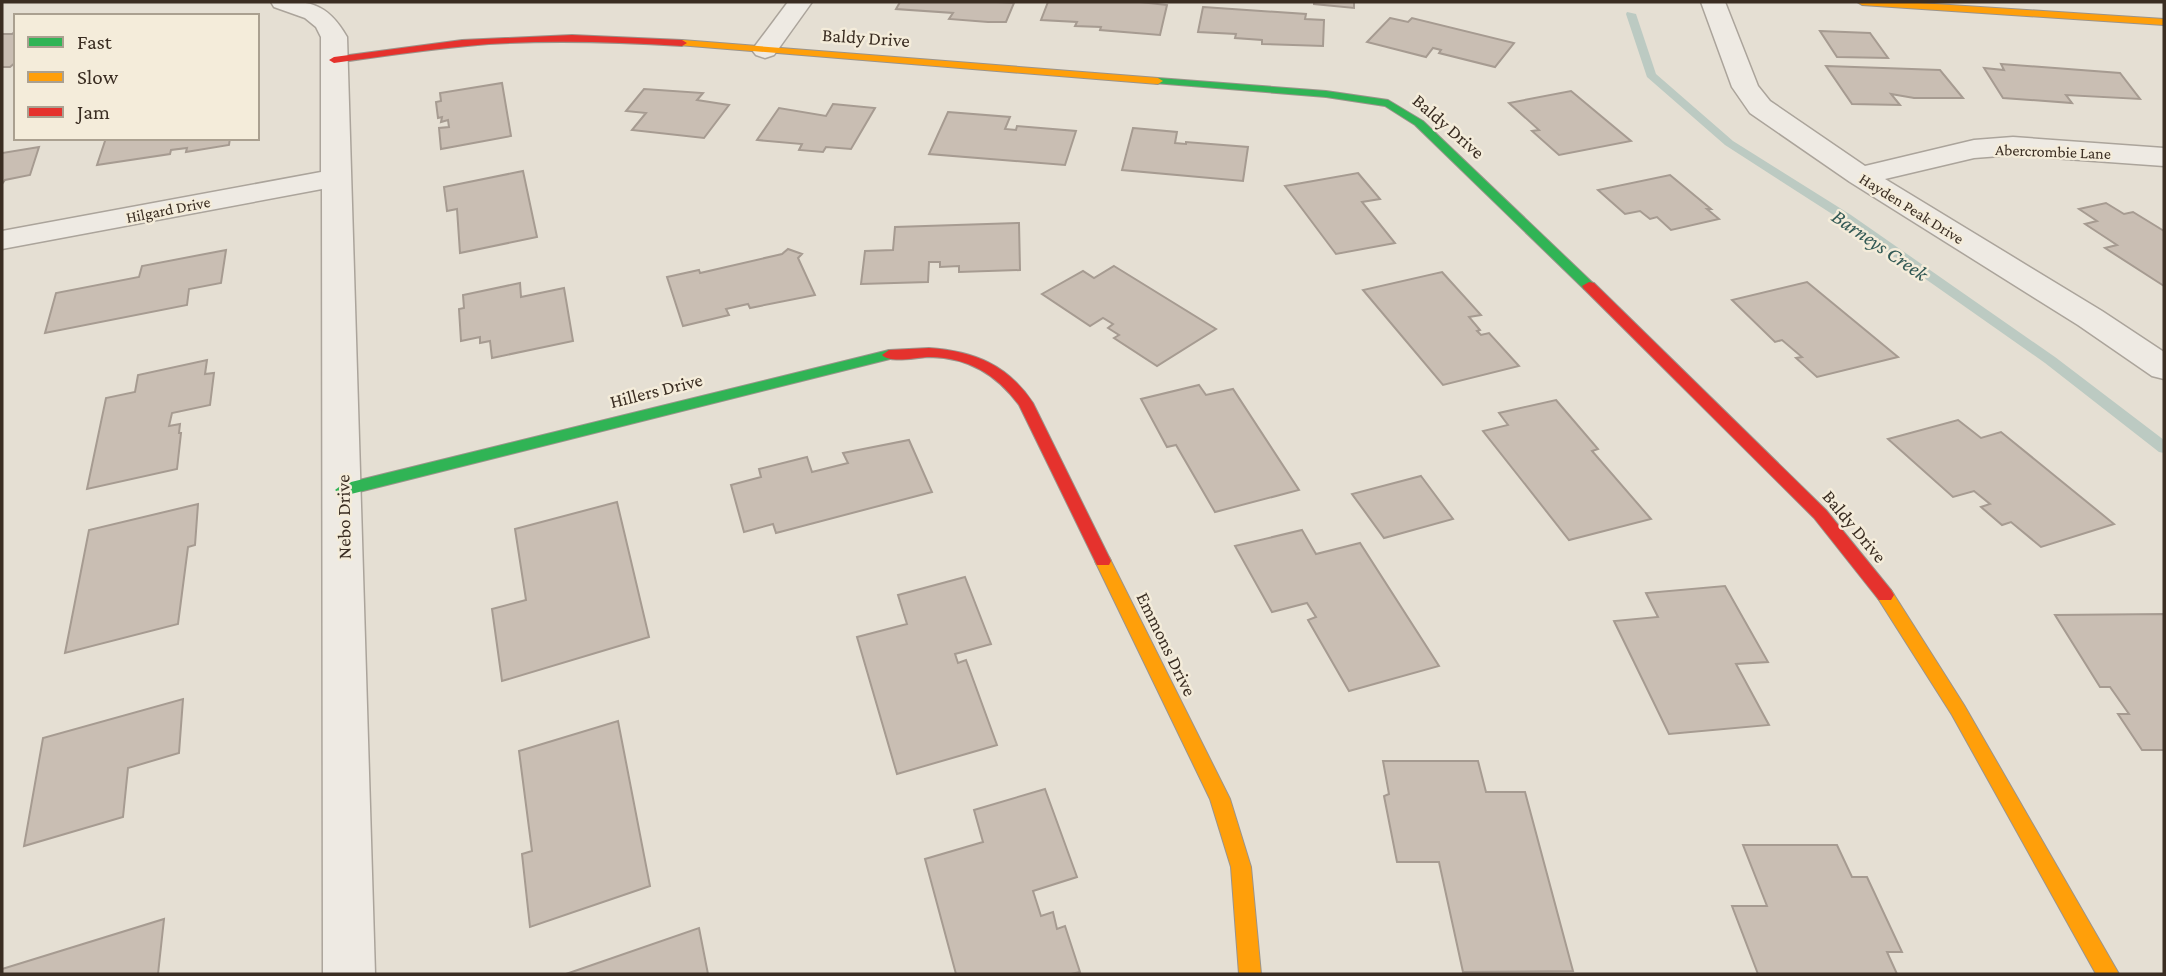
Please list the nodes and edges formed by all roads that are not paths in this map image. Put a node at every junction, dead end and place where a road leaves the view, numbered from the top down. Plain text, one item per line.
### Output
1 (283, 2) edge
2 (800, 2) edge
3 (1713, 2) edge
4 (1862, 2) edge
5 (2164, 22) edge
6 (765, 51) junction
7 (334, 60) junction
8 (2164, 157) edge
9 (1860, 176) junction
10 (335, 178) junction
11 (2, 240) edge
12 (981, 361) joint
13 (2164, 368) edge
14 (343, 490) junction
15 (349, 974) edge
16 (1250, 974) edge
17 (2108, 974) edge

1 - 7 street, Nebo Drive
2 - 6 street
3 - 9 street, Hayden Peak Drive
4 - 5 street
6 - 7 street, Baldy Drive
6 - 17 street, Baldy Drive
7 - 10 street, Nebo Drive
8 - 9 street, Abercrombie Lane
9 - 13 street, Hayden Peak Drive
10 - 11 street, Hilgard Drive
10 - 14 street, Nebo Drive
12 - 14 street, Hillers Drive
12 - 16 street, Emmons Drive
14 - 15 street, Nebo Drive

